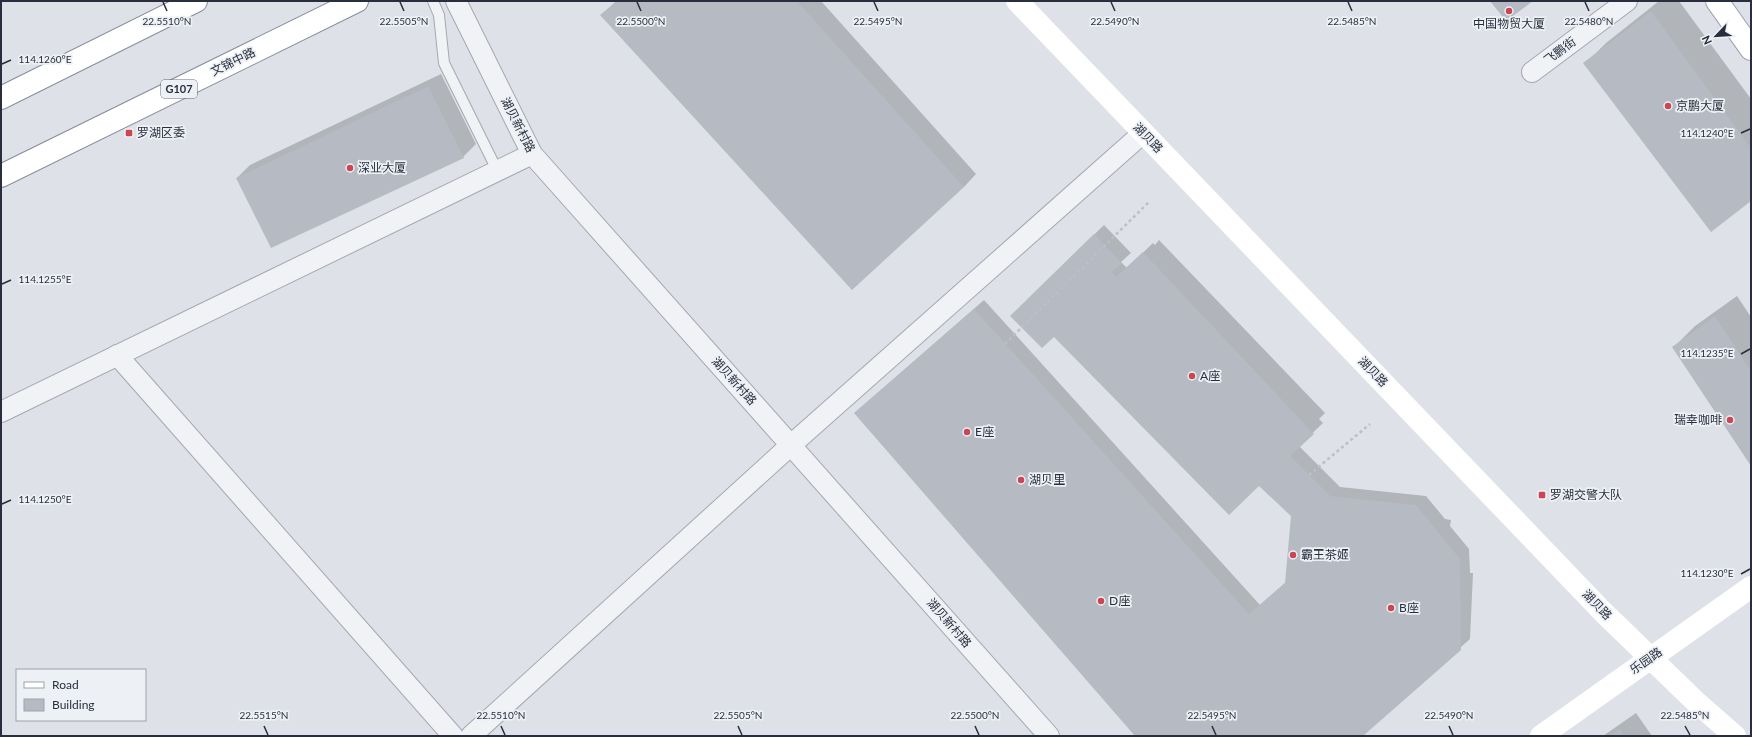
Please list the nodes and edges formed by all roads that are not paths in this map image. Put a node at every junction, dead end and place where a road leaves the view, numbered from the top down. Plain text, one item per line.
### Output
1 (357, 1) edge
2 (433, 1) edge
3 (456, 1) edge
4 (1017, 1) edge
5 (1627, 1) edge
6 (1717, 1) edge
7 (192, 2) edge
8 (1751, 49) edge
9 (1532, 72) dead end
10 (1, 98) edge
11 (1143, 133) junction
12 (532, 154) junction
13 (497, 170) junction
14 (1, 176) edge
15 (117, 355) junction
16 (1, 412) edge
17 (791, 445) junction
18 (1751, 587) edge
19 (1650, 658) junction
20 (476, 735) edge
21 (453, 736) edge
22 (1049, 736) edge
23 (1541, 736) edge
24 (1735, 736) edge

1 - 14 main road, 文锦中路 / G107
2 - 13 lane
3 - 12 street, 湖贝新村路
4 - 11 main road, 湖贝路
5 - 9 street, 飞鹏街
6 - 8 main road
7 - 10 main road
11 - 17 street
11 - 19 main road, 湖贝路
12 - 13 street
12 - 17 street, 湖贝新村路
13 - 15 street
15 - 16 street
15 - 21 street
17 - 20 street
17 - 22 street, 湖贝新村路
18 - 19 main road, 乐园路
19 - 23 main road, 乐园路
19 - 24 main road, 湖贝路

